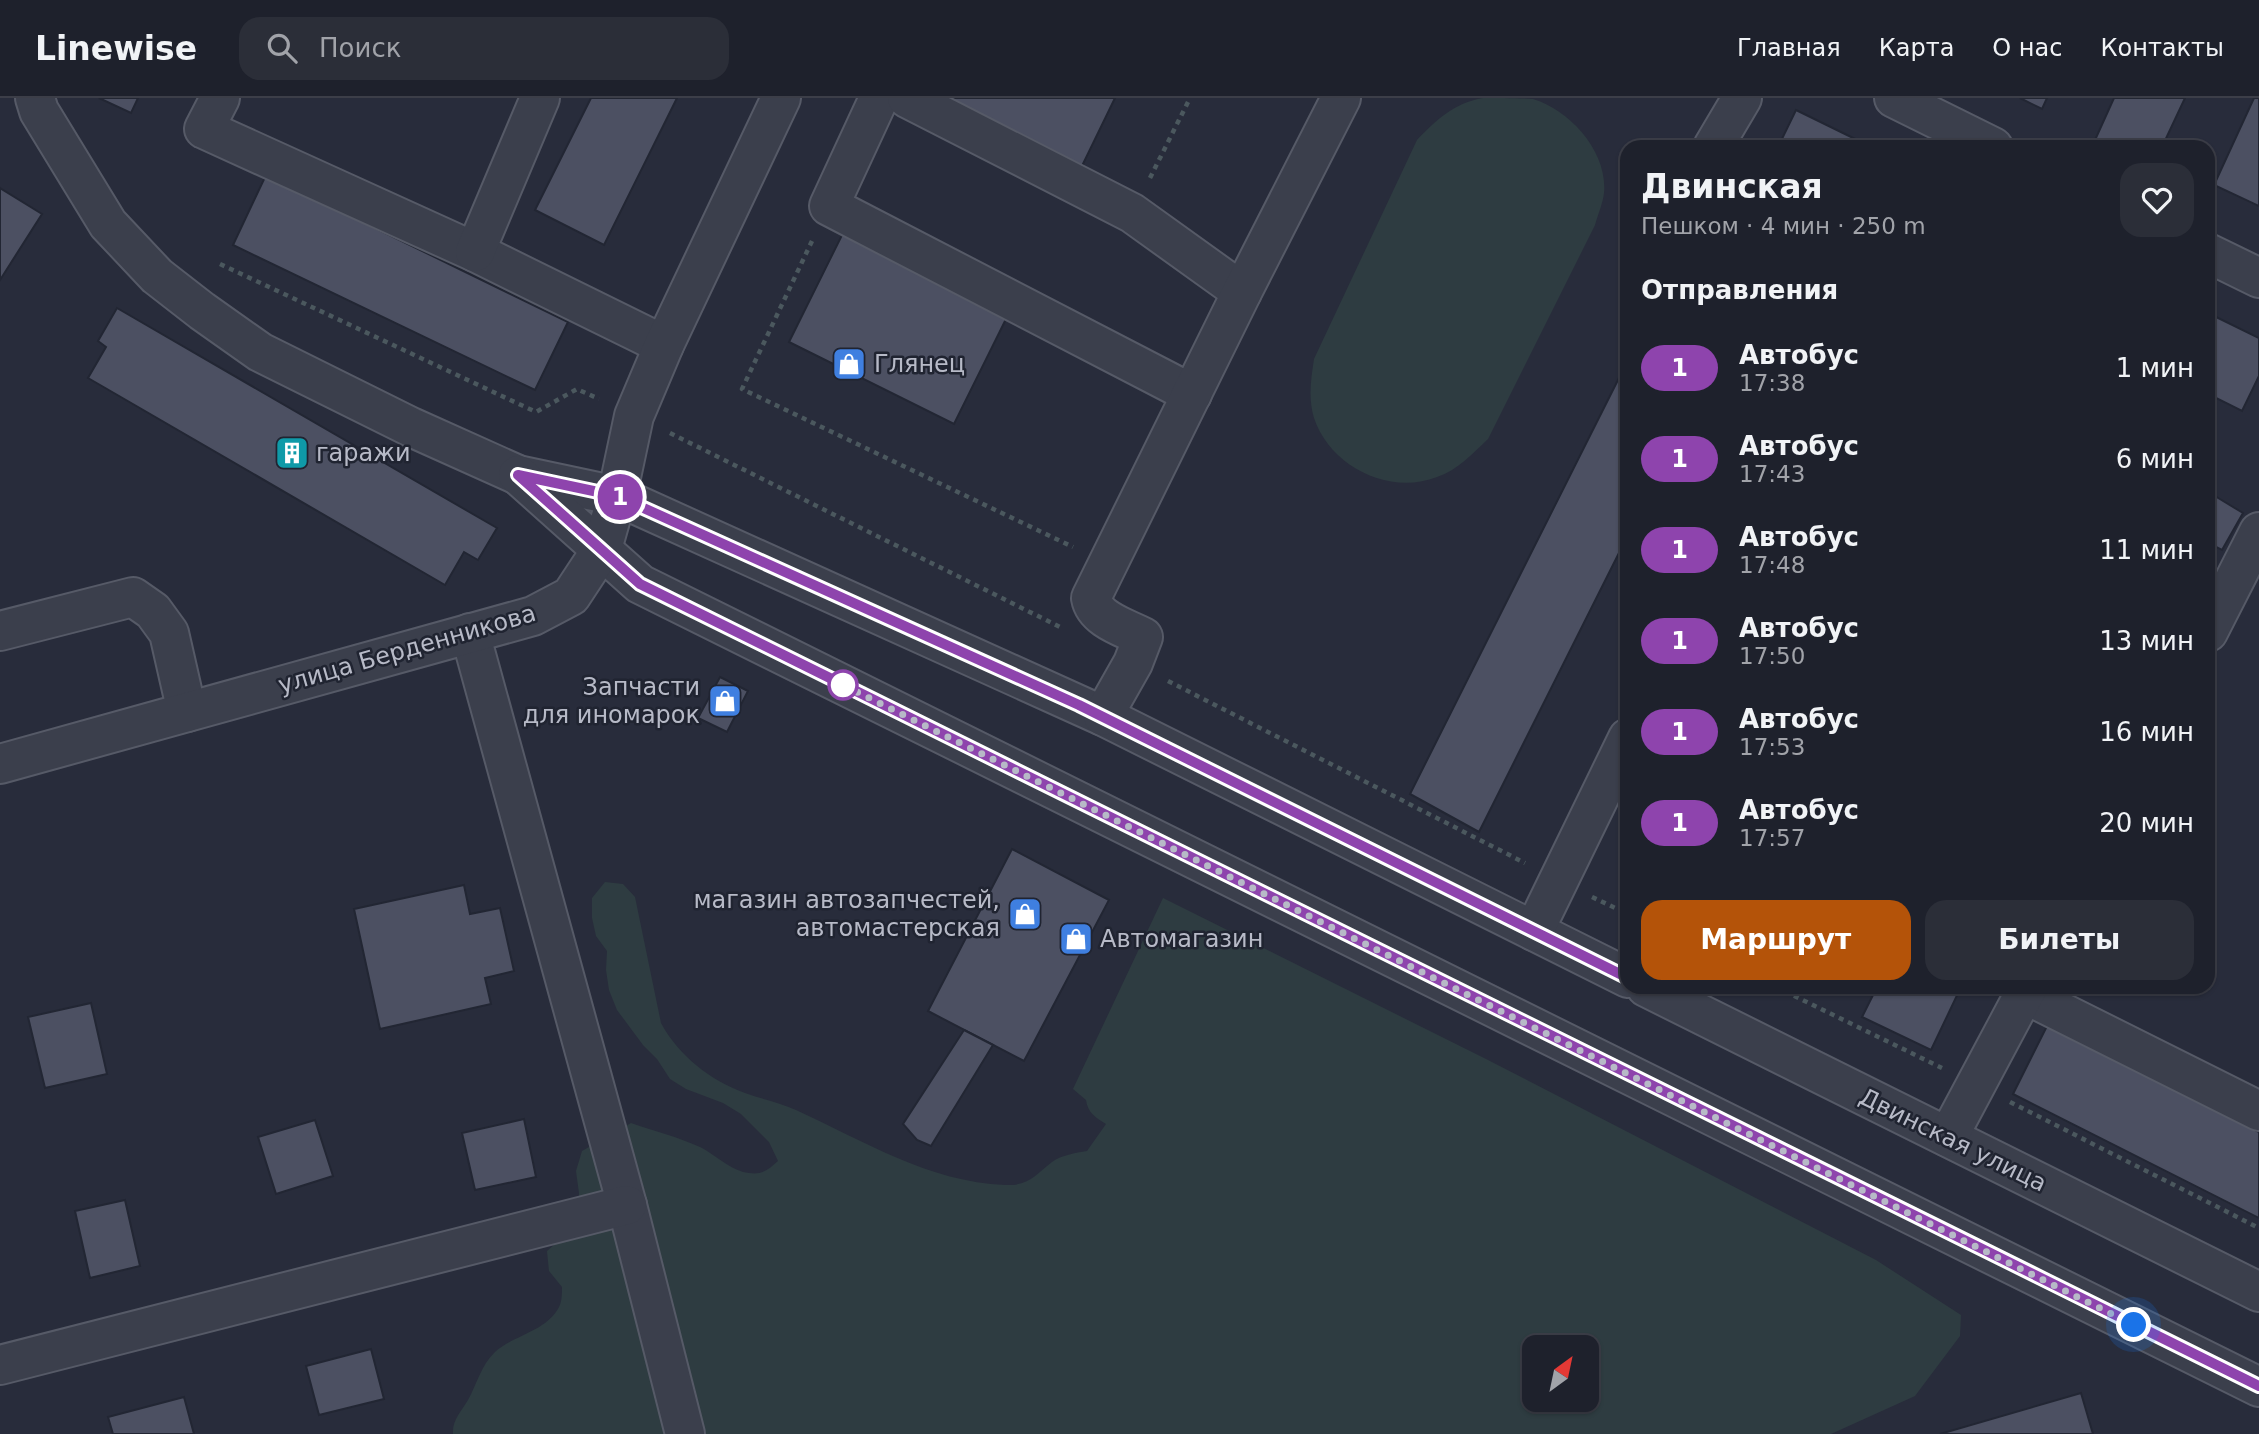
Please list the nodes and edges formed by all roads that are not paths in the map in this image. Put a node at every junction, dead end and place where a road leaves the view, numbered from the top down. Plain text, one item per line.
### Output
1 (35, 98) edge
2 (220, 98) edge
3 (540, 98) edge
4 (781, 98) edge
5 (879, 98) edge
6 (907, 98) edge
7 (1341, 98) edge
8 (1742, 98) edge
9 (1894, 98) edge
10 (1717, 140) edge
11 (1979, 140) edge
12 (475, 252) junction
13 (2215, 256) edge
14 (2259, 278) edge
15 (1242, 292) junction
16 (664, 345) junction
17 (1192, 394) junction
18 (518, 475) junction
19 (617, 496) junction
20 (2259, 532) edge
21 (602, 549) junction
22 (2215, 618) edge
23 (0, 631) edge
24 (470, 634) junction
25 (187, 712) junction
26 (1103, 716) junction
27 (1620, 754) edge
28 (0, 764) edge
29 (1534, 931) junction
30 (1620, 974) edge
31 (1660, 994) edge
32 (2025, 994) edge
33 (2033, 994) edge
34 (2259, 1111) edge
35 (1948, 1137) junction
36 (626, 1205) junction
37 (2259, 1292) edge
38 (0, 1365) edge
39 (2259, 1387) edge
40 (685, 1434) edge

1 - 18 street
2 - 12 street
3 - 12 street
4 - 16 street, улица Берденникова
5 - 17 street
6 - 15 street
7 - 15 street
8 - 10 street
9 - 11 street
12 - 16 street
13 - 14 street
15 - 17 street
16 - 19 street, улица Берденникова
17 - 26 street
18 - 19 street
18 - 21 street
19 - 21 street, улица Берденникова
19 - 26 street
20 - 22 street
21 - 24 street, улица Берденникова
21 - 39 street
23 - 25 street
24 - 25 street, улица Берденникова
24 - 36 street
25 - 28 street, улица Берденникова
26 - 29 street
27 - 29 street
29 - 30 street
31 - 35 street, Двинская улица
32 - 35 street
33 - 34 street
35 - 37 street, Двинская улица
36 - 38 street
36 - 40 street

